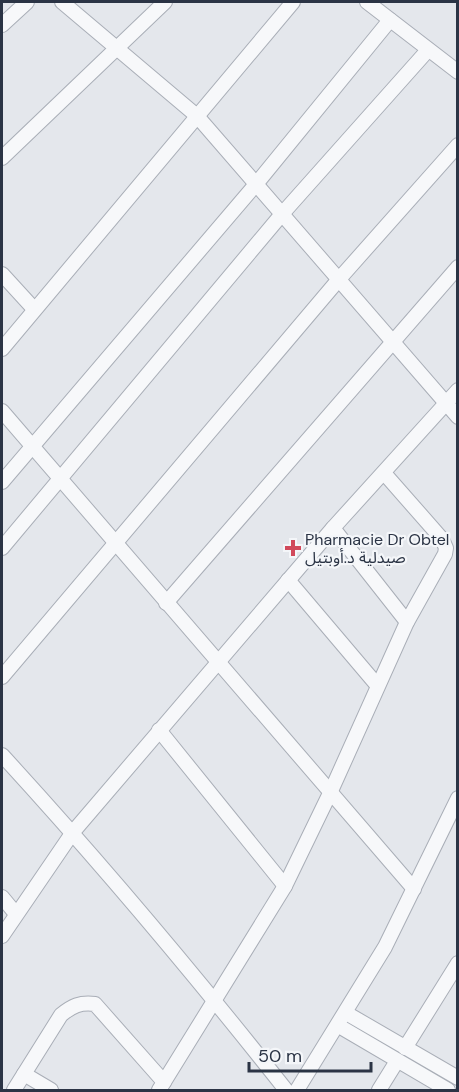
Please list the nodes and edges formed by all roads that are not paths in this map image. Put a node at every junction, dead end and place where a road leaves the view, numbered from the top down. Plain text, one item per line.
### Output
1 (27, 2) edge
2 (62, 2) edge
3 (165, 2) edge
4 (293, 2) edge
5 (367, 2) edge
6 (390, 20) junction
7 (2, 25) edge
8 (116, 48) junction
9 (428, 50) junction
10 (458, 72) edge
11 (197, 116) junction
12 (458, 145) edge
13 (2, 158) edge
14 (257, 183) junction
15 (282, 214) junction
16 (458, 267) edge
17 (2, 274) edge
18 (340, 278) junction
19 (34, 309) junction
20 (393, 340) junction
21 (2, 349) edge
22 (458, 390) edge
23 (446, 404) junction
24 (2, 411) edge
25 (458, 417) edge
26 (32, 447) junction
27 (384, 473) junction
28 (61, 480) junction
29 (2, 482) edge
30 (333, 528) junction
31 (115, 543) junction
32 (2, 548) edge
33 (288, 580) junction
34 (166, 603) junction
35 (407, 622) junction
36 (219, 662) junction
37 (2, 677) edge
38 (377, 685) junction
39 (159, 730) junction
40 (2, 755) edge
41 (331, 791) junction
42 (458, 798) edge
43 (73, 832) junction
44 (285, 886) junction
45 (414, 889) junction
46 (2, 897) edge
47 (16, 914) junction
48 (2, 936) edge
49 (458, 963) edge
50 (215, 1001) junction
51 (346, 1013) junction
52 (339, 1026) junction
53 (405, 1048) junction
54 (397, 1061) junction
55 (24, 1074) junction
56 (458, 1078) edge
57 (161, 1086) edge
58 (14, 1090) edge
59 (51, 1090) edge
60 (286, 1090) edge
61 (297, 1090) edge
62 (379, 1090) edge
63 (448, 1090) edge

1 - 7 street
2 - 8 street
3 - 8 street
4 - 11 street
5 - 6 street
6 - 9 street
6 - 14 street
8 - 11 street
8 - 13 street
9 - 10 street
9 - 15 street
11 - 14 street
11 - 19 street
12 - 18 street
14 - 15 street
14 - 26 street
15 - 18 street
15 - 28 street
16 - 20 street
17 - 19 street
18 - 20 street
18 - 31 street
19 - 21 street
20 - 23 street
20 - 34 street
22 - 23 street
23 - 25 street
23 - 27 street
24 - 26 street
26 - 28 street
26 - 29 street
27 - 30 street
27 - 35 street
28 - 31 street
28 - 32 street
30 - 33 street
30 - 35 street
31 - 34 street
31 - 37 street
33 - 36 street
33 - 38 street
34 - 36 street
35 - 38 street
36 - 39 street
36 - 41 street
38 - 41 street
39 - 43 street
39 - 44 street
40 - 43 street
41 - 44 street
41 - 45 street
42 - 45 street
43 - 47 street
43 - 50 street
44 - 50 street
45 - 51 street
46 - 47 street
47 - 48 street
49 - 53 street
50 - 57 street
50 - 60 street
51 - 52 street
51 - 53 street
52 - 54 street
52 - 61 street
53 - 56 street
54 - 62 street
54 - 63 street
55 - 57 street
55 - 58 street
55 - 59 street

